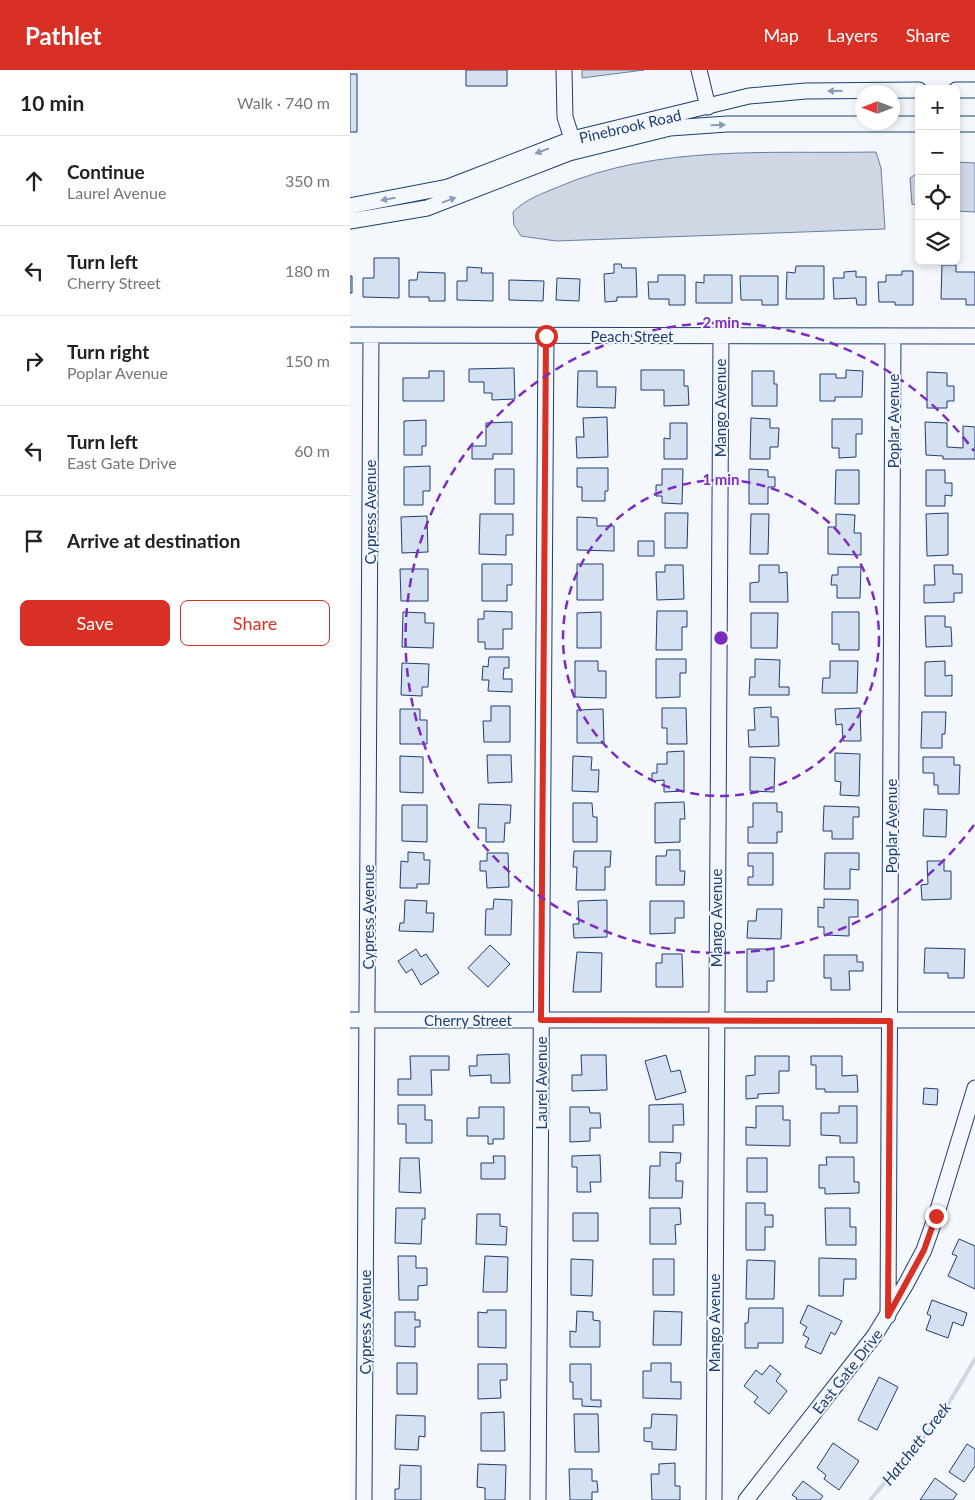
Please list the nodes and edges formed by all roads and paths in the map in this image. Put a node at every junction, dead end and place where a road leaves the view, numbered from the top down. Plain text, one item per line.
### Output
1 (564, 70) edge
2 (699, 70) edge
3 (915, 90) edge
4 (960, 90) edge
5 (975, 90) edge
6 (708, 107) junction
7 (915, 124) edge
8 (960, 124) edge
9 (975, 124) edge
10 (572, 139) junction
11 (350, 206) edge
12 (350, 221) edge
13 (350, 335) edge
14 (371, 335) junction
15 (546, 336) junction
16 (721, 336) junction
17 (893, 336) junction
18 (975, 336) edge
19 (350, 1020) edge
20 (367, 1020) junction
21 (541, 1020) junction
22 (975, 1020) edge
23 (715, 1021) junction
24 (890, 1021) junction
25 (975, 1088) edge
26 (888, 1316) junction
27 (364, 1500) edge
28 (538, 1500) edge
29 (714, 1500) edge
30 (746, 1500) edge

1 - 10 street
2 - 6 street
3 -> 6 street, Pinebrook Road
4 - 5 street
6 - 10 street, Pinebrook Road
12 -> 7 street, Pinebrook Road
8 - 9 street
10 -> 11 street, Pinebrook Road
13 - 14 street, Peach Street
14 - 15 street, Peach Street
14 - 20 street, Cypress Avenue
15 - 16 street, Peach Street
15 - 21 street, Laurel Avenue
16 - 17 street, Peach Street
16 - 23 street, Mango Avenue
17 - 18 street, Peach Street
17 - 24 street, Poplar Avenue
19 - 20 street, Cherry Street
20 - 21 street, Cherry Street
20 - 27 street, Cypress Avenue
21 - 23 street, Cherry Street
21 - 28 street, Laurel Avenue
22 - 24 street, Cherry Street
23 - 24 street, Cherry Street
23 - 29 street, Mango Avenue
24 - 26 street, Poplar Avenue
25 - 26 street, East Gate Drive
26 - 30 street, East Gate Drive

